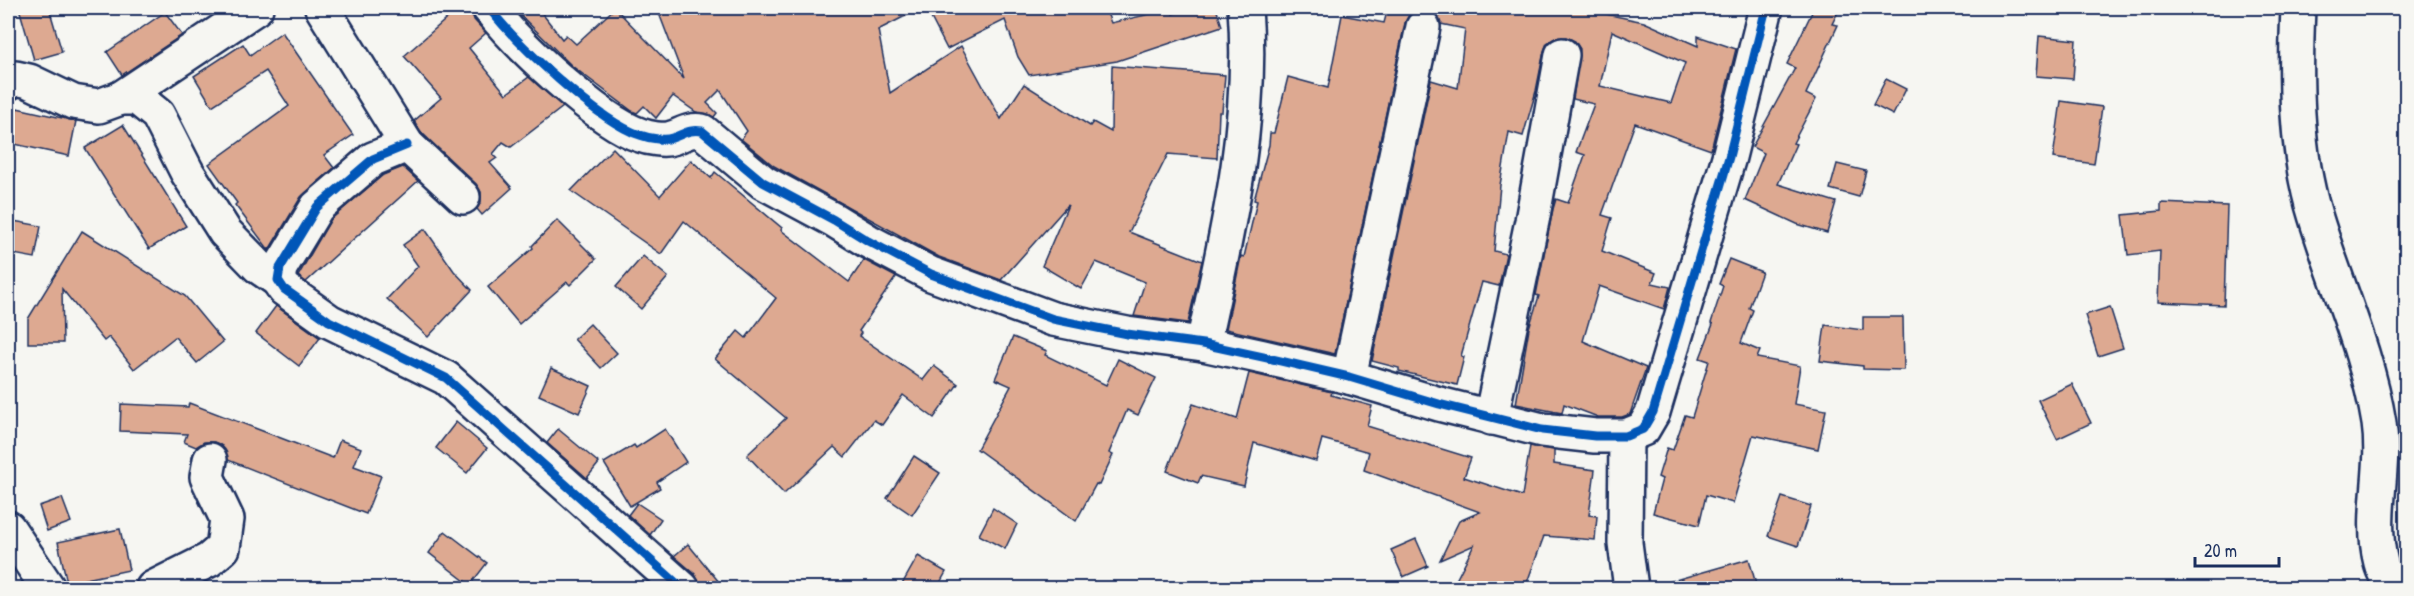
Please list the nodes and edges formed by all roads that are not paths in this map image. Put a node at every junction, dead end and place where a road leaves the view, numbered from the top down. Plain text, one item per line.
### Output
1 (256, 8) edge
2 (322, 8) edge
3 (489, 8) edge
4 (1245, 8) edge
5 (1766, 8) edge
6 (2298, 8) edge
7 (1424, 27) dead end
8 (1562, 55) dead end
9 (10, 74) edge
10 (121, 98) junction
11 (407, 145) junction
12 (463, 197) dead end
13 (278, 280) junction
14 (1203, 344) junction
15 (1349, 377) junction
16 (1491, 418) junction
17 (1626, 436) junction
18 (210, 460) dead end
19 (8, 528) edge
20 (48, 588) edge
21 (153, 588) edge
22 (682, 588) edge
23 (1631, 588) edge
24 (2392, 588) edge

1 - 10 street
2 - 11 street
3 - 14 street
4 - 14 street
5 - 17 street
6 - 24 street
7 - 15 street
8 - 16 street
9 - 10 street
10 - 13 street
11 - 12 street
11 - 13 street
13 - 22 street
14 - 15 street
15 - 16 street
16 - 17 street
17 - 23 street
18 - 21 street
19 - 20 street

